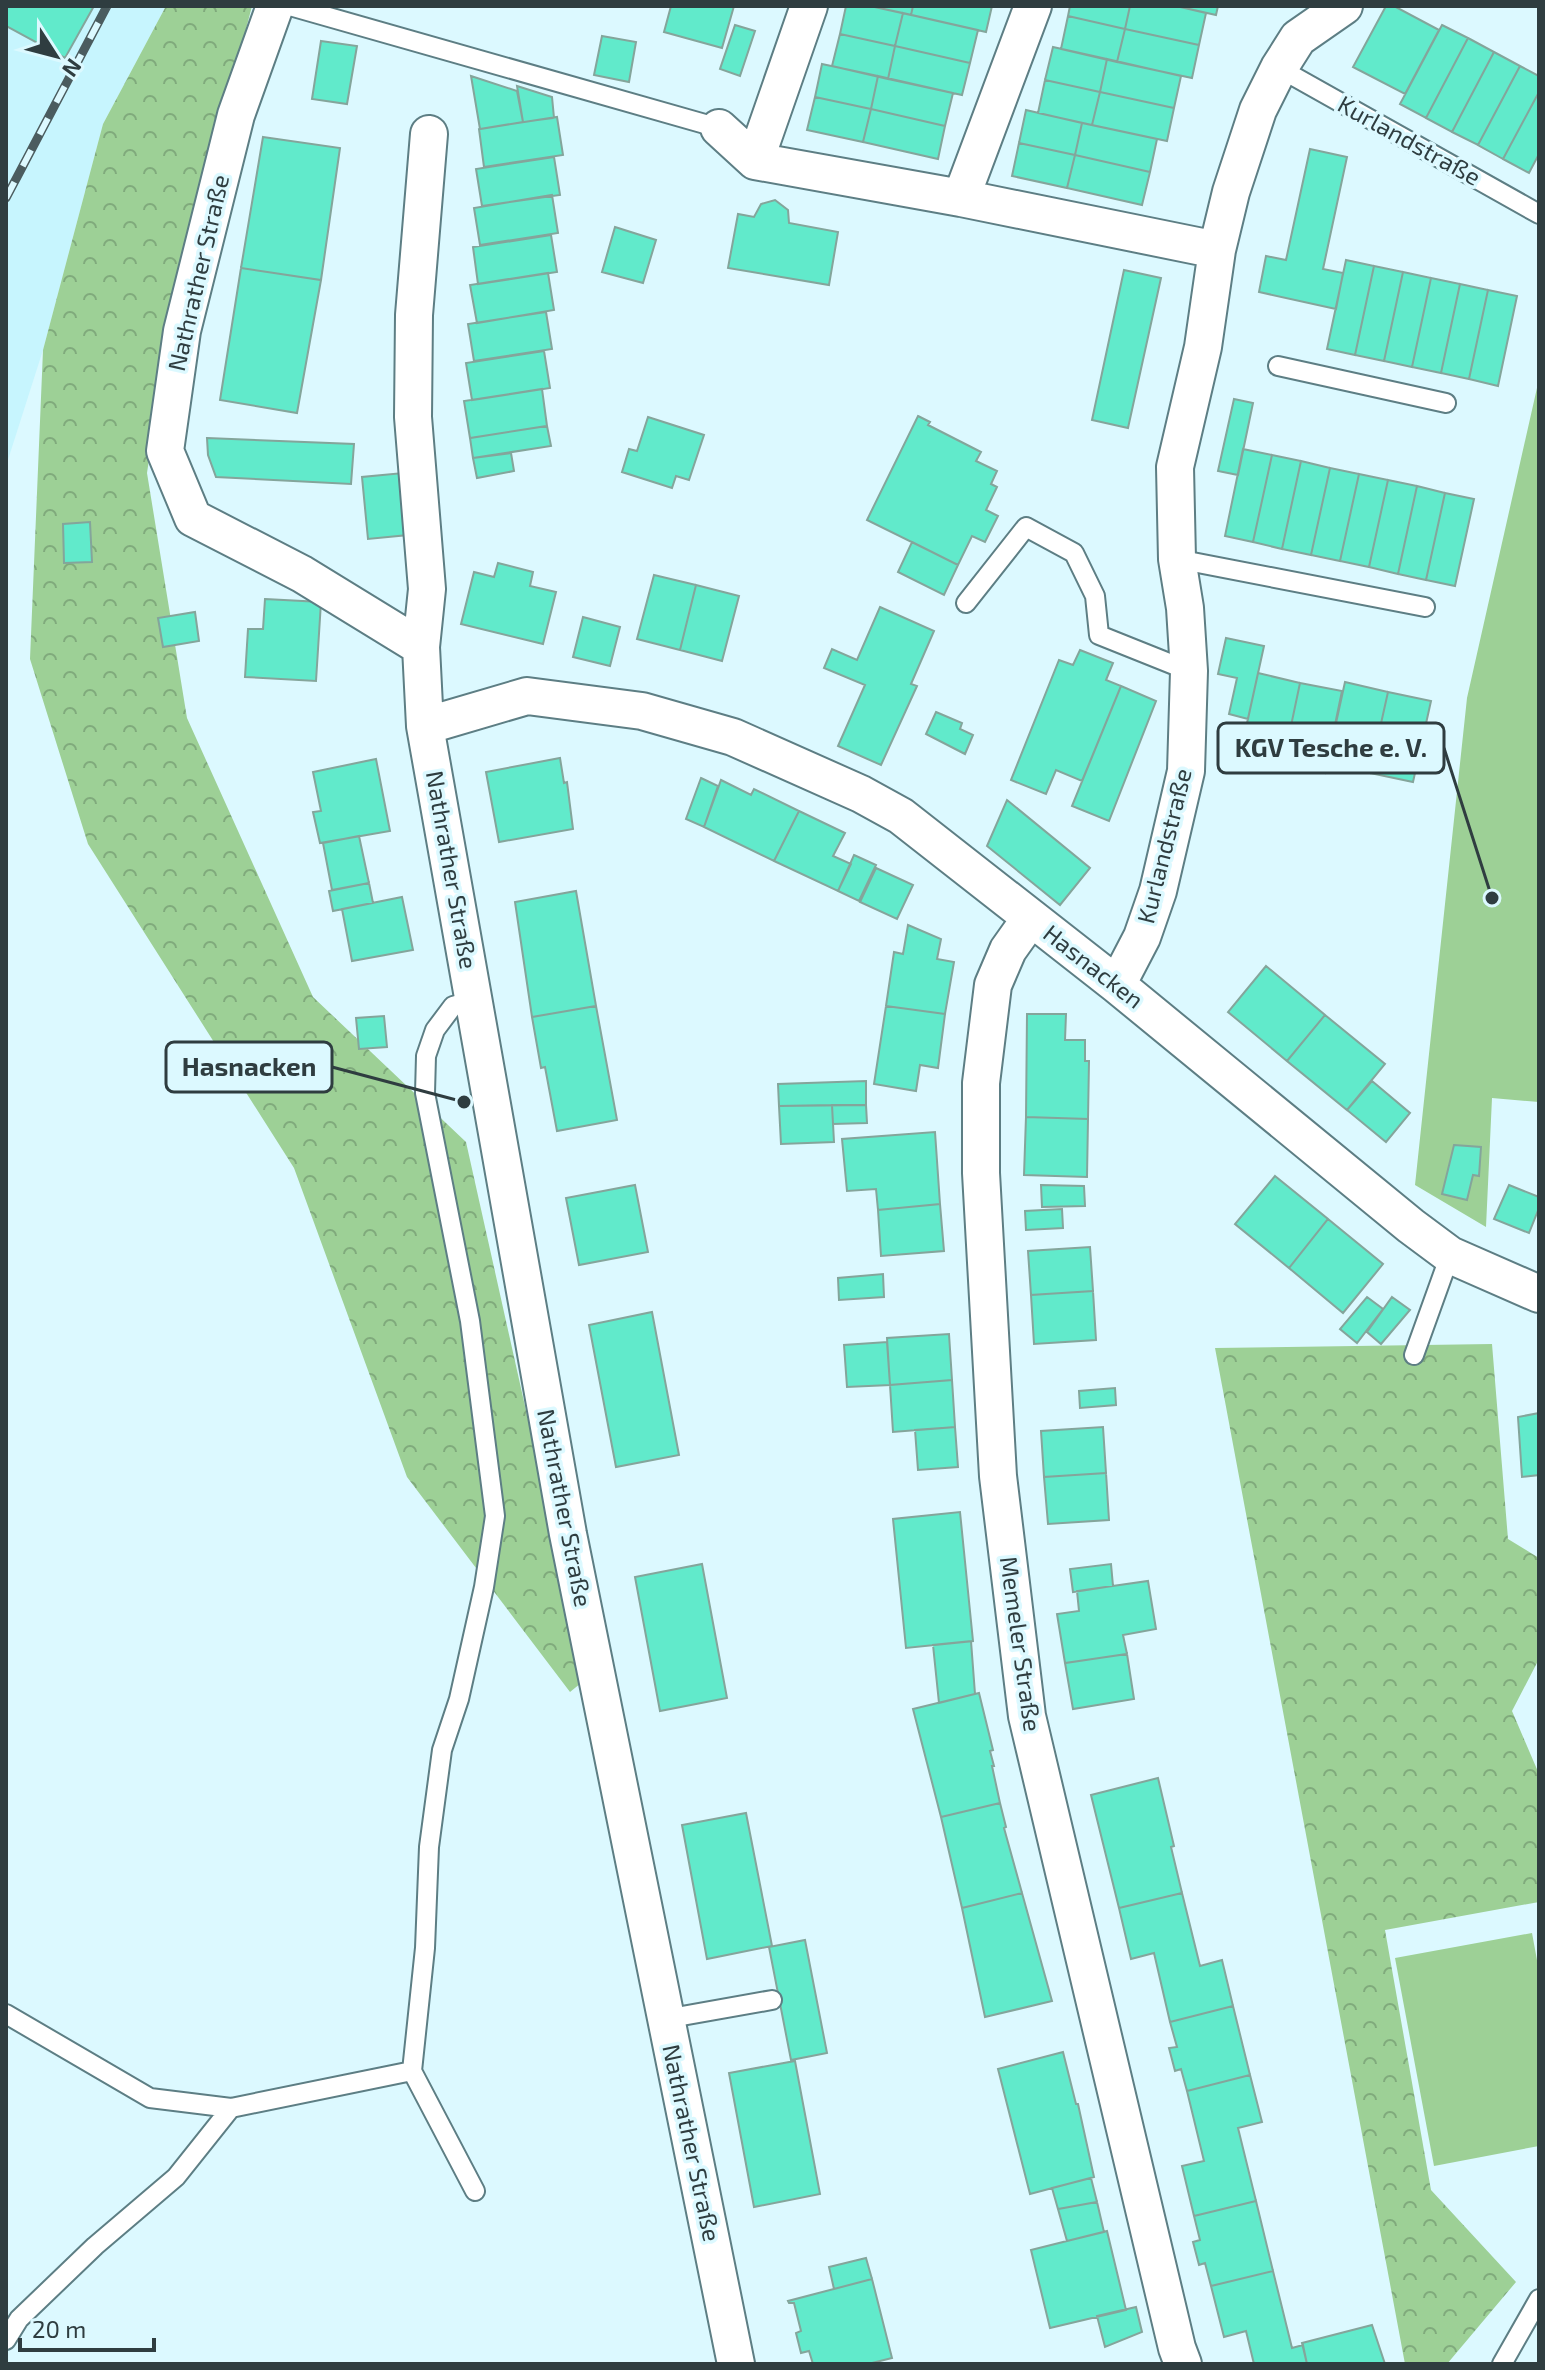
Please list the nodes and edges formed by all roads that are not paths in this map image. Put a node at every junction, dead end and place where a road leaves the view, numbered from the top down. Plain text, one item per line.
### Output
1 (275, 6) edge
2 (290, 6) edge
3 (809, 6) edge
4 (1033, 6) edge
5 (1344, 6) edge
6 (1279, 68) junction
7 (719, 128) joint
8 (429, 134) dead end
9 (755, 161) junction
10 (961, 198) junction
11 (1539, 214) edge
12 (1217, 250) junction
13 (1278, 366) dead end
14 (1446, 403) dead end
15 (1177, 559) junction
16 (966, 603) dead end
17 (1425, 607) dead end
18 (421, 647) junction
19 (1189, 671) junction
20 (425, 726) junction
21 (1030, 919) junction
22 (1117, 985) junction
23 (474, 1000) junction
24 (1450, 1255) junction
25 (1539, 1294) edge
26 (1414, 1355) dead end
27 (772, 2000) dead end
28 (6, 2014) edge
29 (665, 2019) junction
30 (412, 2071) junction
31 (231, 2108) junction
32 (475, 2191) dead end
33 (1538, 2301) edge
34 (6, 2340) edge
35 (736, 2364) edge
36 (1183, 2364) edge
37 (1502, 2364) edge

1 - 18 street, Nathrather Straße
2 - 7 lane
3 - 9 street
4 - 10 street
5 - 6 street, Kurlandstraße
6 - 11 lane, Kurlandstraße
6 - 12 street, Kurlandstraße
7 - 9 street
8 - 18 street, Nathrather Straße
9 - 10 street
10 - 12 street
12 - 15 street, Kurlandstraße
13 - 14 lane
15 - 17 lane
15 - 19 street, Kurlandstraße
16 - 19 lane
18 - 20 street, Nathrather Straße
19 - 22 street, Kurlandstraße
20 - 21 street, Hasnacken
20 - 23 street, Nathrather Straße
21 - 22 street, Hasnacken
21 - 36 street, Memeler Straße
22 - 24 street, Hasnacken
23 - 29 street, Nathrather Straße
23 - 30 lane
24 - 25 street, Hasnacken
24 - 26 lane
27 - 29 lane
28 - 31 lane
29 - 35 street, Nathrather Straße
30 - 31 lane
30 - 32 lane
31 - 34 lane
33 - 37 lane

